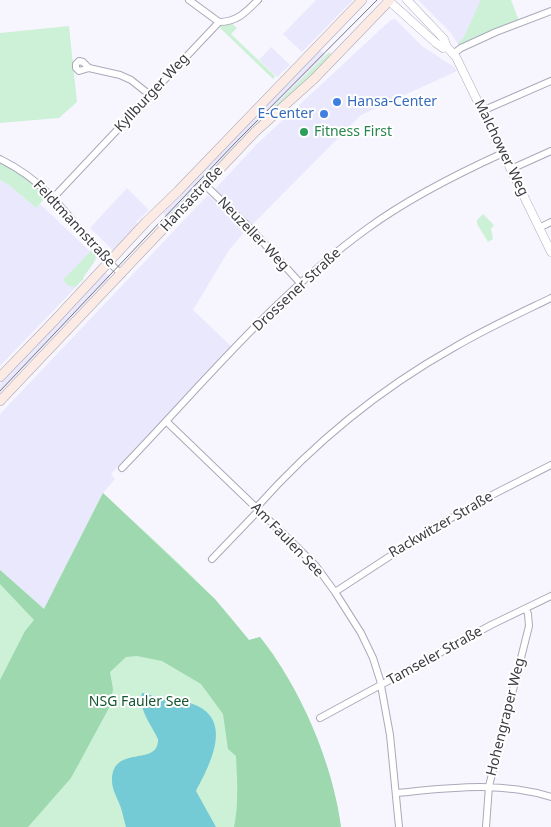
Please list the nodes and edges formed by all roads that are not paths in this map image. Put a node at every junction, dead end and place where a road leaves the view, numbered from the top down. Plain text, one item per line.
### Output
1 (189, 0) edge
2 (258, 0) edge
3 (362, 0) edge
4 (389, 0) edge
5 (407, 0) edge
6 (551, 11) edge
7 (219, 22) junction
8 (447, 47) junction
9 (453, 54) junction
10 (89, 68) dead end
11 (551, 82) edge
12 (150, 95) junction
13 (482, 111) junction
14 (551, 151) edge
15 (503, 153) junction
16 (0, 159) edge
17 (511, 169) junction
18 (205, 185) junction
19 (52, 198) junction
20 (551, 222) edge
21 (540, 228) junction
22 (551, 252) edge
23 (108, 263) junction
24 (122, 274) junction
25 (300, 284) junction
26 (551, 298) edge
27 (0, 377) edge
28 (0, 402) edge
29 (167, 422) junction
30 (551, 466) edge
31 (122, 468) dead end
32 (258, 509) junction
33 (212, 559) dead end
34 (335, 592) junction
35 (551, 596) edge
36 (526, 608) junction
37 (381, 686) junction
38 (320, 718) dead end
39 (489, 786) junction
40 (397, 793) junction
41 (551, 797) edge
42 (399, 827) edge
43 (486, 827) edge

1 - 7 street
2 - 7 street, Kyllburger Weg
3 - 23 main road, Hansastraße
4 - 8 street, Malchower Weg
4 - 18 main road, Hansastraße
5 - 8 street, Malchower Weg
6 - 9 street
7 - 12 street, Kyllburger Weg
8 - 9 street, Malchower Weg
9 - 13 street, Malchower Weg
10 - 12 street
11 - 13 street
12 - 19 street, Kyllburger Weg
13 - 15 street, Malchower Weg
14 - 17 street
15 - 17 street, Malchower Weg
15 - 25 street, Drossener Straße
16 - 19 street, Feldtmannstraße
17 - 21 street, Malchower Weg
18 - 24 main road, Hansastraße
18 - 25 street, Neuzeller Weg
19 - 23 street, Feldtmannstraße
20 - 21 street
21 - 22 street, Malchower Weg
23 - 24 street, Feldtmannstraße
23 - 27 main road, Hansastraße
24 - 28 main road, Hansastraße
25 - 29 street, Drossener Straße
26 - 32 street
29 - 31 street, Drossener Straße
29 - 32 street, Am Faulen See
30 - 34 street, Rackwitzer Straße
32 - 33 street
32 - 34 street, Am Faulen See
34 - 37 street, Am Faulen See
35 - 36 street, Tamseler Straße
36 - 37 street, Tamseler Straße
36 - 39 street, Hohengraper Weg
37 - 38 street, Tamseler Straße
37 - 40 street, Am Faulen See
39 - 40 street
39 - 41 street
39 - 43 street, Hohengraper Weg
40 - 42 street, Am Faulen See

